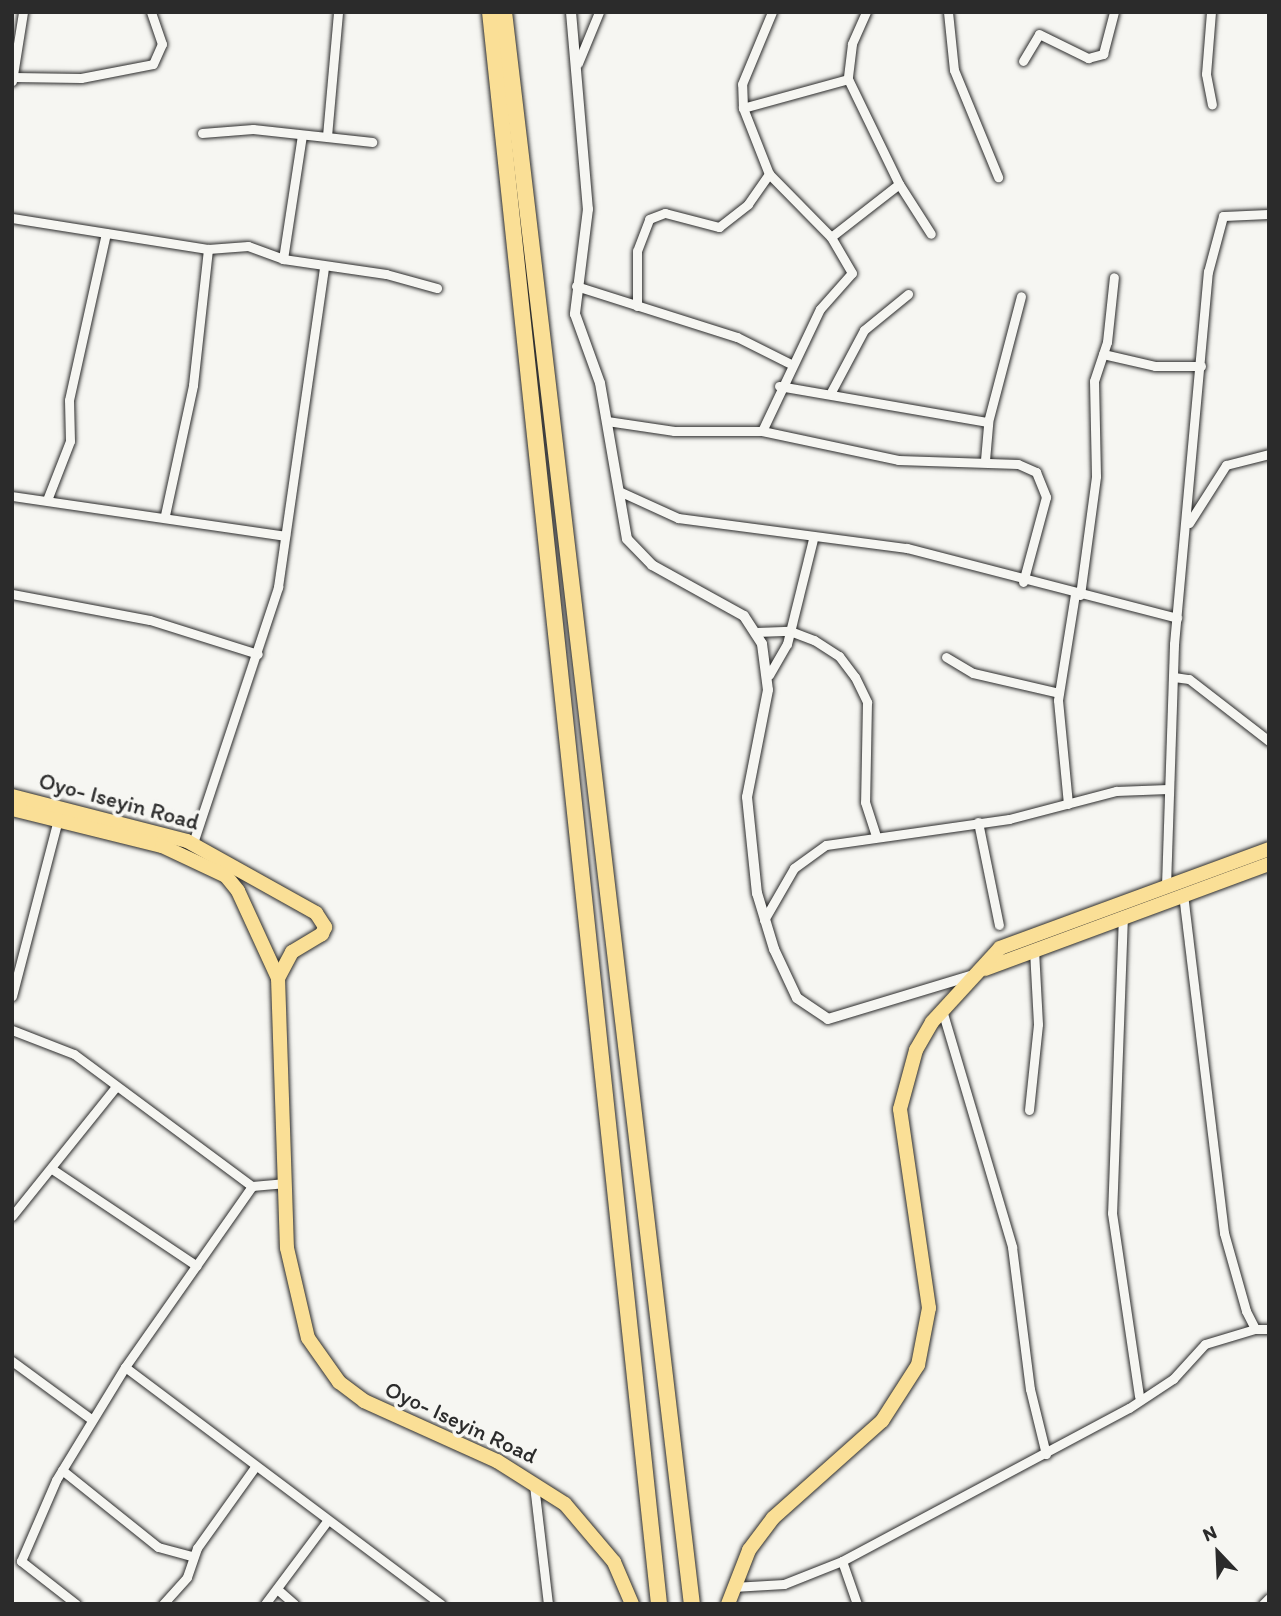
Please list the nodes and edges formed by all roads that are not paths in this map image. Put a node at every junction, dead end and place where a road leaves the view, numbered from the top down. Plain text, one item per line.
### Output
1 (23, 12) edge
2 (151, 12) edge
3 (338, 12) edge
4 (490, 12) edge
5 (504, 12) edge
6 (571, 12) edge
7 (599, 12) edge
8 (772, 12) edge
9 (866, 12) edge
10 (948, 12) edge
11 (1114, 12) edge
12 (1211, 12) edge
13 (1023, 61) dead end
14 (578, 63) junction
15 (848, 79) junction
16 (13, 80) edge
17 (1212, 104) dead end
18 (743, 108) junction
19 (202, 133) dead end
20 (302, 135) junction
21 (327, 136) junction
22 (372, 142) dead end
23 (769, 174) junction
24 (998, 177) dead end
25 (899, 184) junction
26 (1269, 214) edge
27 (12, 218) edge
28 (106, 233) junction
29 (931, 234) dead end
30 (831, 237) junction
31 (208, 249) junction
32 (283, 259) junction
33 (324, 268) junction
34 (1114, 276) dead end
35 (576, 286) junction
36 (437, 288) dead end
37 (908, 294) dead end
38 (1021, 296) dead end
39 (637, 306) junction
40 (1103, 354) junction
41 (789, 363) junction
42 (1201, 366) junction
43 (779, 386) junction
44 (830, 394) junction
45 (607, 421) junction
46 (988, 422) junction
47 (762, 430) junction
48 (1269, 454) edge
49 (985, 460) junction
50 (621, 492) junction
51 (12, 496) edge
52 (47, 500) junction
53 (165, 515) junction
54 (1188, 524) junction
55 (285, 536) junction
56 (813, 539) junction
57 (1023, 582) junction
58 (12, 594) edge
59 (1078, 594) junction
60 (1177, 618) junction
61 (790, 631) junction
62 (756, 632) junction
63 (257, 654) junction
64 (946, 657) dead end
65 (769, 675) junction
66 (1174, 677) junction
67 (1059, 693) junction
68 (1269, 741) edge
69 (1168, 789) junction
70 (12, 796) edge
71 (1068, 804) junction
72 (12, 809) edge
73 (58, 820) junction
74 (978, 822) junction
75 (876, 835) junction
76 (193, 843) junction
77 (1269, 849) edge
78 (1269, 864) edge
79 (1166, 886) junction
80 (1183, 894) junction
81 (1123, 915) junction
82 (764, 920) junction
83 (999, 925) dead end
84 (1034, 947) junction
85 (975, 975) junction
86 (278, 978) junction
87 (12, 996) edge
88 (942, 1010) junction
89 (12, 1030) edge
90 (115, 1088) junction
91 (1029, 1110) dead end
92 (52, 1169) junction
93 (286, 1183) junction
94 (252, 1186) junction
95 (12, 1216) edge
96 (197, 1266) junction
97 (1255, 1329) junction
98 (1269, 1329) edge
99 (12, 1361) edge
100 (125, 1367) junction
101 (1139, 1396) junction
102 (91, 1419) junction
103 (1046, 1454) junction
104 (255, 1466) junction
105 (62, 1470) junction
106 (534, 1485) dead end
107 (327, 1521) junction
108 (192, 1556) junction
109 (842, 1561) junction
110 (733, 1587) junction
111 (276, 1589) junction
112 (1269, 1598) edge
113 (76, 1604) edge
114 (163, 1604) edge
115 (265, 1604) edge
116 (294, 1604) edge
117 (441, 1604) edge
118 (548, 1604) edge
119 (632, 1604) edge
120 (659, 1604) edge
121 (692, 1604) edge
122 (728, 1604) edge
123 (857, 1604) edge
124 (1263, 1604) edge

1 - 16 street
2 - 16 street
3 - 21 street
4 - 120 highway
5 - 121 highway
6 - 14 street
7 - 14 street
8 - 18 street
9 - 15 street
10 - 24 street
11 - 13 street
12 - 17 street
14 - 35 street
15 - 18 street
15 - 25 street
18 - 23 street
19 - 20 street
20 - 21 street
20 - 32 street
21 - 22 street
23 - 30 street
23 - 39 street
25 - 29 street
25 - 30 street
26 - 42 street
27 - 28 street
28 - 31 street
28 - 52 street
30 - 41 street
31 - 32 street
31 - 53 street
32 - 33 street
33 - 36 street
33 - 55 street
34 - 40 street
35 - 39 street
35 - 45 street
37 - 44 street
38 - 46 street
39 - 41 street
40 - 42 street
40 - 59 street
41 - 43 street
42 - 54 street
43 - 44 street
43 - 47 street
44 - 46 street
45 - 47 street
45 - 50 street
46 - 49 street
47 - 49 street
48 - 54 street
49 - 57 street
50 - 56 street
50 - 62 street
51 - 52 street
52 - 53 street
53 - 55 street
54 - 60 street
55 - 63 street
56 - 57 street
56 - 61 street
57 - 59 street
58 - 63 street
59 - 60 street
59 - 67 street
60 - 66 street
61 - 62 street
61 - 65 street
61 - 75 street
62 - 65 street
63 - 76 street
64 - 67 street
65 - 82 street
66 - 68 street
66 - 69 street
67 - 71 street
69 - 71 street
69 - 79 street
70 - 76 main road, Oyo- Iseyin Road
71 - 74 street
72 - 73 main road, Oyo- Iseyin Road
73 - 86 main road, Oyo- Iseyin Road
73 - 87 street
74 - 75 street
74 - 83 street
75 - 82 street
76 - 86 main road, Oyo- Iseyin Road
77 - 79 main road
78 - 80 main road
79 - 85 main road
80 - 81 main road
80 - 97 street
81 - 84 main road
81 - 101 street
82 - 85 street
84 - 85 main road
84 - 91 street
85 - 88 main road
86 - 93 main road, Oyo- Iseyin Road
88 - 103 street
88 - 110 main road
89 - 90 street
90 - 92 street
90 - 94 street
92 - 95 street
92 - 96 street
93 - 94 street
93 - 119 main road, Oyo- Iseyin Road
94 - 96 street
96 - 100 street
97 - 98 street
97 - 101 street
99 - 102 street
100 - 102 street
100 - 104 street
101 - 103 street
102 - 105 street
103 - 109 street
104 - 107 street
104 - 108 street
105 - 108 street
105 - 113 street
106 - 118 street
107 - 111 street
107 - 117 street
108 - 114 street
109 - 110 street
109 - 123 street
110 - 122 main road
111 - 115 street
111 - 116 street
112 - 124 street

